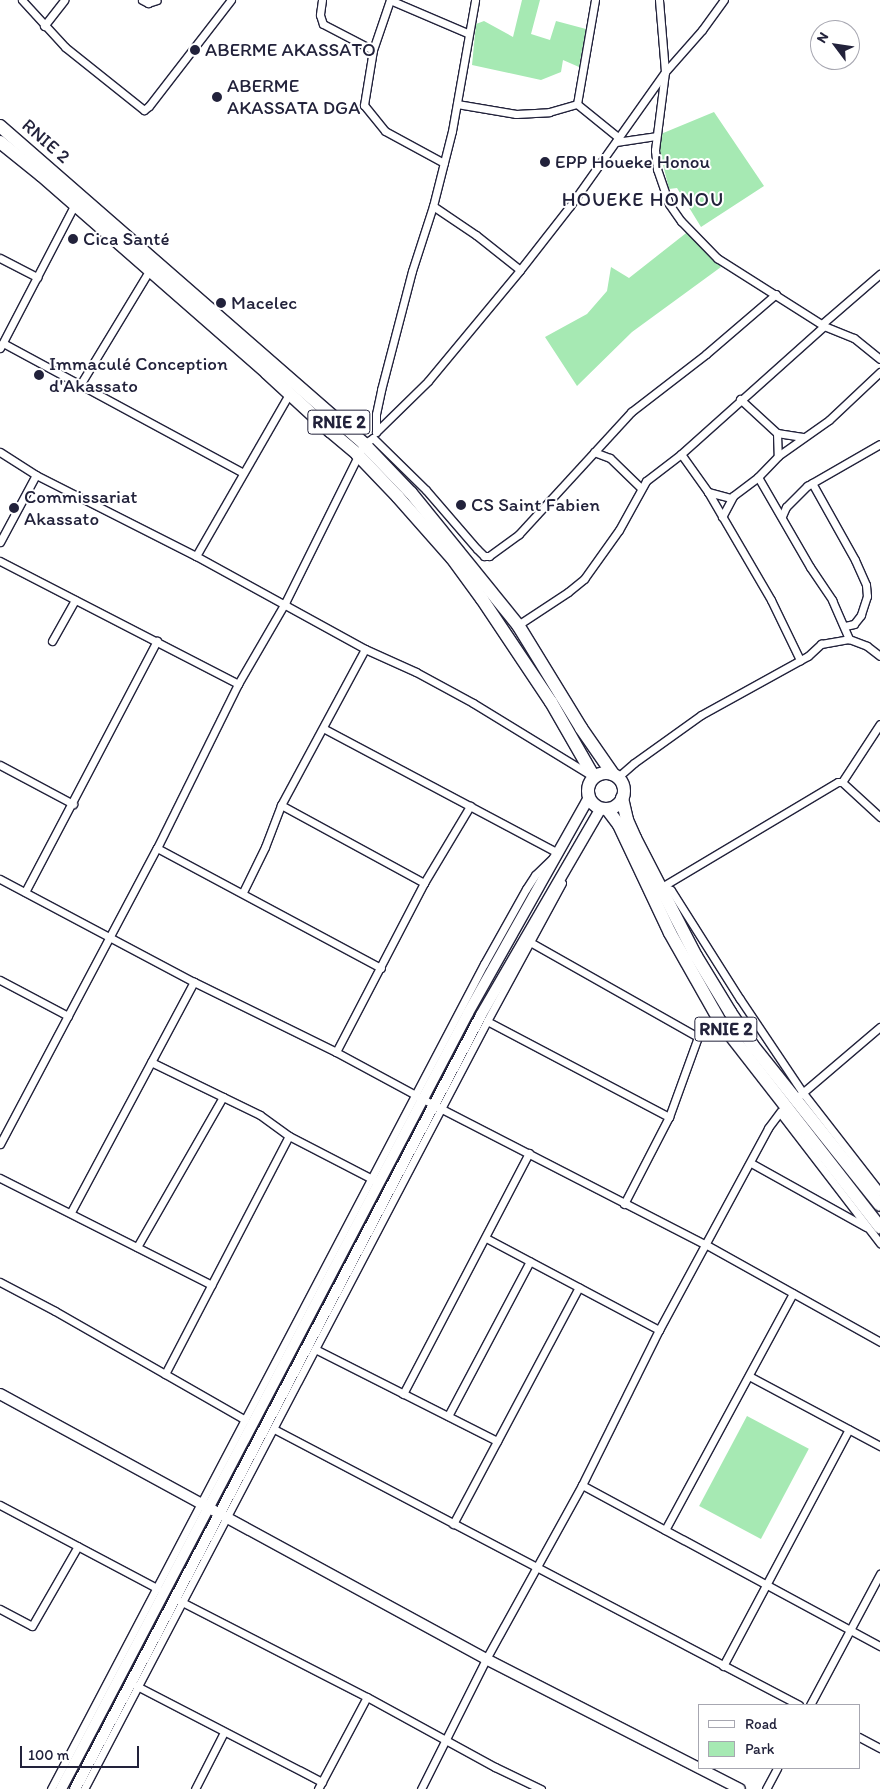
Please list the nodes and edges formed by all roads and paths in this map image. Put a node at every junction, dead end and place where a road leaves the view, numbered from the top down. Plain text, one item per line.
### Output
1 (22, 0) edge
2 (64, 0) edge
3 (142, 0) edge
4 (156, 0) edge
5 (231, 0) edge
6 (322, 0) edge
7 (390, 0) edge
8 (475, 0) edge
9 (595, 0) edge
10 (660, 0) edge
11 (724, 0) edge
12 (44, 26) junction
13 (467, 33) junction
14 (373, 50) junction
15 (665, 72) junction
16 (457, 104) junction
17 (577, 104) junction
18 (0, 126) edge
19 (656, 136) junction
20 (617, 140) junction
21 (0, 142) edge
22 (444, 163) junction
23 (74, 206) junction
24 (433, 206) junction
25 (0, 258) edge
26 (520, 270) junction
27 (149, 271) junction
28 (880, 274) edge
29 (37, 277) junction
30 (776, 294) junction
31 (823, 325) junction
32 (1, 345) edge
33 (880, 359) edge
34 (880, 372) edge
35 (80, 385) junction
36 (289, 394) junction
37 (740, 399) junction
38 (776, 433) junction
39 (803, 437) junction
40 (368, 442) junction
41 (880, 444) edge
42 (0, 452) edge
43 (594, 452) junction
44 (681, 454) junction
45 (778, 456) junction
46 (243, 473) junction
47 (36, 474) junction
48 (758, 477) junction
49 (812, 483) junction
50 (641, 488) junction
51 (708, 492) junction
52 (730, 498) junction
53 (782, 516) junction
54 (722, 517) junction
55 (0, 542) edge
56 (196, 556) junction
57 (0, 561) edge
58 (75, 600) junction
59 (285, 603) junction
60 (518, 624) junction
61 (845, 626) junction
62 (849, 639) junction
63 (52, 641) dead end
64 (156, 641) junction
65 (365, 649) junction
66 (880, 656) edge
67 (800, 660) junction
68 (238, 684) junction
69 (880, 724) edge
70 (323, 728) junction
71 (0, 764) edge
72 (616, 776) junction
73 (594, 777) junction
74 (842, 782) junction
75 (589, 798) junction
76 (622, 798) junction
77 (73, 804) junction
78 (282, 805) junction
79 (470, 806) junction
80 (604, 808) junction
81 (880, 818) edge
82 (157, 848) junction
83 (558, 853) junction
84 (570, 860) junction
85 (0, 879) edge
86 (424, 884) junction
87 (662, 884) junction
88 (25, 892) junction
89 (243, 892) junction
90 (108, 937) junction
91 (530, 942) junction
92 (381, 968) junction
93 (0, 980) edge
94 (194, 982) junction
95 (68, 1016) junction
96 (487, 1021) junction
97 (721, 1024) junction
98 (880, 1027) edge
99 (698, 1037) junction
100 (336, 1052) junction
101 (150, 1062) junction
102 (223, 1097) junction
103 (420, 1097) junction
104 (792, 1102) junction
105 (438, 1107) junction
106 (669, 1117) junction
107 (289, 1136) junction
108 (0, 1144) edge
109 (529, 1153) junction
110 (751, 1163) junction
111 (0, 1178) edge
112 (376, 1180) junction
113 (880, 1192) edge
114 (624, 1204) junction
115 (880, 1205) edge
116 (72, 1212) junction
117 (874, 1228) edge
118 (486, 1238) junction
119 (880, 1243) edge
120 (705, 1244) junction
121 (137, 1247) junction
122 (530, 1262) junction
123 (0, 1282) edge
124 (212, 1285) junction
125 (579, 1287) junction
126 (793, 1293) junction
127 (659, 1330) junction
128 (880, 1342) edge
129 (315, 1349) junction
130 (165, 1374) junction
131 (750, 1376) junction
132 (0, 1394) edge
133 (403, 1394) junction
134 (448, 1416) junction
135 (245, 1420) junction
136 (274, 1429) junction
137 (849, 1429) junction
138 (497, 1441) junction
139 (880, 1446) edge
140 (582, 1485) junction
141 (0, 1505) edge
142 (205, 1506) junction
143 (223, 1516) junction
144 (453, 1524) junction
145 (666, 1530) junction
146 (78, 1546) junction
147 (536, 1567) junction
148 (880, 1574) edge
149 (766, 1585) junction
150 (157, 1588) junction
151 (179, 1600) junction
152 (0, 1609) edge
153 (850, 1630) junction
154 (880, 1646) edge
155 (486, 1659) junction
156 (723, 1666) junction
157 (134, 1684) junction
158 (367, 1697) junction
159 (797, 1704) edge
160 (811, 1704) edge
161 (224, 1732) junction
162 (860, 1738) edge
163 (445, 1740) junction
164 (880, 1748) edge
165 (698, 1768) edge
166 (701, 1769) edge
167 (776, 1769) edge
168 (322, 1782) junction
169 (51, 1789) edge
170 (61, 1789) edge
171 (75, 1789) edge
172 (84, 1789) edge
173 (195, 1789) edge
174 (318, 1789) edge
175 (421, 1789) edge
176 (541, 1789) edge
177 (740, 1789) edge
178 (766, 1789) edge

1 - 12 street
2 - 12 street
3 - 4 street
5 - 12 street
6 - 14 street
7 - 13 street
7 - 14 street
8 - 13 street
9 - 17 street
10 - 15 street
11 - 15 street
13 - 16 street
14 - 22 street
15 - 19 street
15 - 20 street
16 - 17 street
16 - 22 street
17 - 20 street
18 - 40 highway, RNIE 2 / RNIE 2
19 - 20 street
19 - 30 street
20 - 26 street
21 - 23 highway, RNIE 2 / RNIE 2
22 - 24 street
23 - 27 highway, RNIE 2 / RNIE 2
23 - 29 street
24 - 26 street
24 - 40 street
25 - 29 street
26 - 40 street
27 - 35 street
27 - 36 highway, RNIE 2 / RNIE 2
28 - 31 street
29 - 32 street
30 - 31 street
30 - 43 street
31 - 33 street
31 - 37 street
32 - 35 street
34 - 39 street
35 - 46 street
36 - 40 highway, RNIE 2 / RNIE 2
36 - 46 street
37 - 38 street
37 - 44 street
38 - 39 street
38 - 45 street
39 - 45 street
40 - 43 street
40 - 59 street
40 - 60 highway, RNIE 2 / RNIE 2
40 - 73 highway, RNIE 2 / RNIE 2
41 - 49 street
42 - 47 street
43 - 50 street
44 - 50 street
44 - 51 street
45 - 48 street
46 - 56 street
47 - 55 street
47 - 56 street
48 - 52 street
48 - 53 street
49 - 53 street
49 - 61 street
50 - 60 street
51 - 52 street
51 - 54 street
52 - 54 street
53 - 61 street
54 - 67 street
56 - 59 street
57 - 58 street
58 - 63 street
58 - 64 street
59 - 65 street
59 - 68 street
60 - 72 highway, RNIE 2 / RNIE 2
61 - 62 street
62 - 66 street
62 - 67 street
64 - 68 street
64 - 77 street
65 - 70 street
65 - 73 street
67 - 72 street
68 - 82 street
69 - 74 street
70 - 78 street
70 - 79 street
71 - 77 street
72 - 73 highway
72 - 76 highway, RNIE 2 / RNIE 2
73 - 75 highway
74 - 81 street
74 - 87 street
75 - 80 highway, RNIE 2 / RNIE 2
75 - 83 main road
76 - 80 highway
76 - 87 highway, RNIE 2 / RNIE 2
77 - 88 street
78 - 86 street
78 - 89 street
79 - 83 street
79 - 86 street
80 - 84 main road
80 - 97 highway, RNIE 2 / RNIE 2
82 - 89 street
82 - 90 street
83 - 103 main road
84 - 91 street
84 - 105 main road
85 - 88 street
86 - 92 street
87 - 104 highway, RNIE 2 / RNIE 2
88 - 90 street
89 - 92 street
90 - 94 street
90 - 95 street
91 - 96 street
91 - 99 street
92 - 100 street
93 - 95 street
94 - 100 street
94 - 101 street
95 - 108 street
96 - 105 street
96 - 106 street
97 - 99 street
97 - 104 highway, RNIE 2 / RNIE 2
98 - 104 street
99 - 106 street
100 - 103 street
101 - 102 street
101 - 116 street
102 - 107 street
102 - 121 street
103 - 105 street
103 - 112 main road
104 - 110 street
104 - 113 street
104 - 115 highway, RNIE 2 / RNIE 2
104 - 117 highway, RNIE 2 / RNIE 2
105 - 109 street
105 - 129 street
105 - 143 main road
106 - 114 street
107 - 112 street
107 - 124 street
109 - 114 street
109 - 118 street
110 - 117 street
110 - 120 street
111 - 116 street
112 - 135 street
112 - 142 main road
114 - 120 street
116 - 121 street
117 - 119 street
118 - 122 street
118 - 133 street
120 - 126 street
120 - 127 street
121 - 124 street
122 - 125 street
122 - 134 street
123 - 130 street
124 - 130 street
125 - 127 street
125 - 138 street
126 - 128 street
126 - 131 street
127 - 140 street
129 - 133 street
129 - 136 street
130 - 135 street
131 - 137 street
131 - 145 street
132 - 142 main road
133 - 134 street
134 - 138 street
135 - 142 street
136 - 143 street
136 - 144 street
137 - 139 street
137 - 149 street
138 - 144 street
140 - 145 street
140 - 147 street
141 - 146 street
142 - 143 main road
142 - 150 street
142 - 170 main road
143 - 151 main road
143 - 155 main road
144 - 147 street
145 - 149 street
146 - 150 street
146 - 152 street
147 - 155 street
147 - 156 street
148 - 153 street
149 - 153 street
149 - 156 street
150 - 169 street
151 - 157 main road
151 - 158 street
153 - 154 street
153 - 160 street
155 - 163 street
155 - 165 main road
156 - 159 street
157 - 161 street
157 - 171 main road
157 - 172 street
158 - 163 street
158 - 168 street
161 - 168 street
161 - 173 street
162 - 164 street
163 - 175 street
163 - 176 street
166 - 177 main road
167 - 178 street
168 - 174 street

